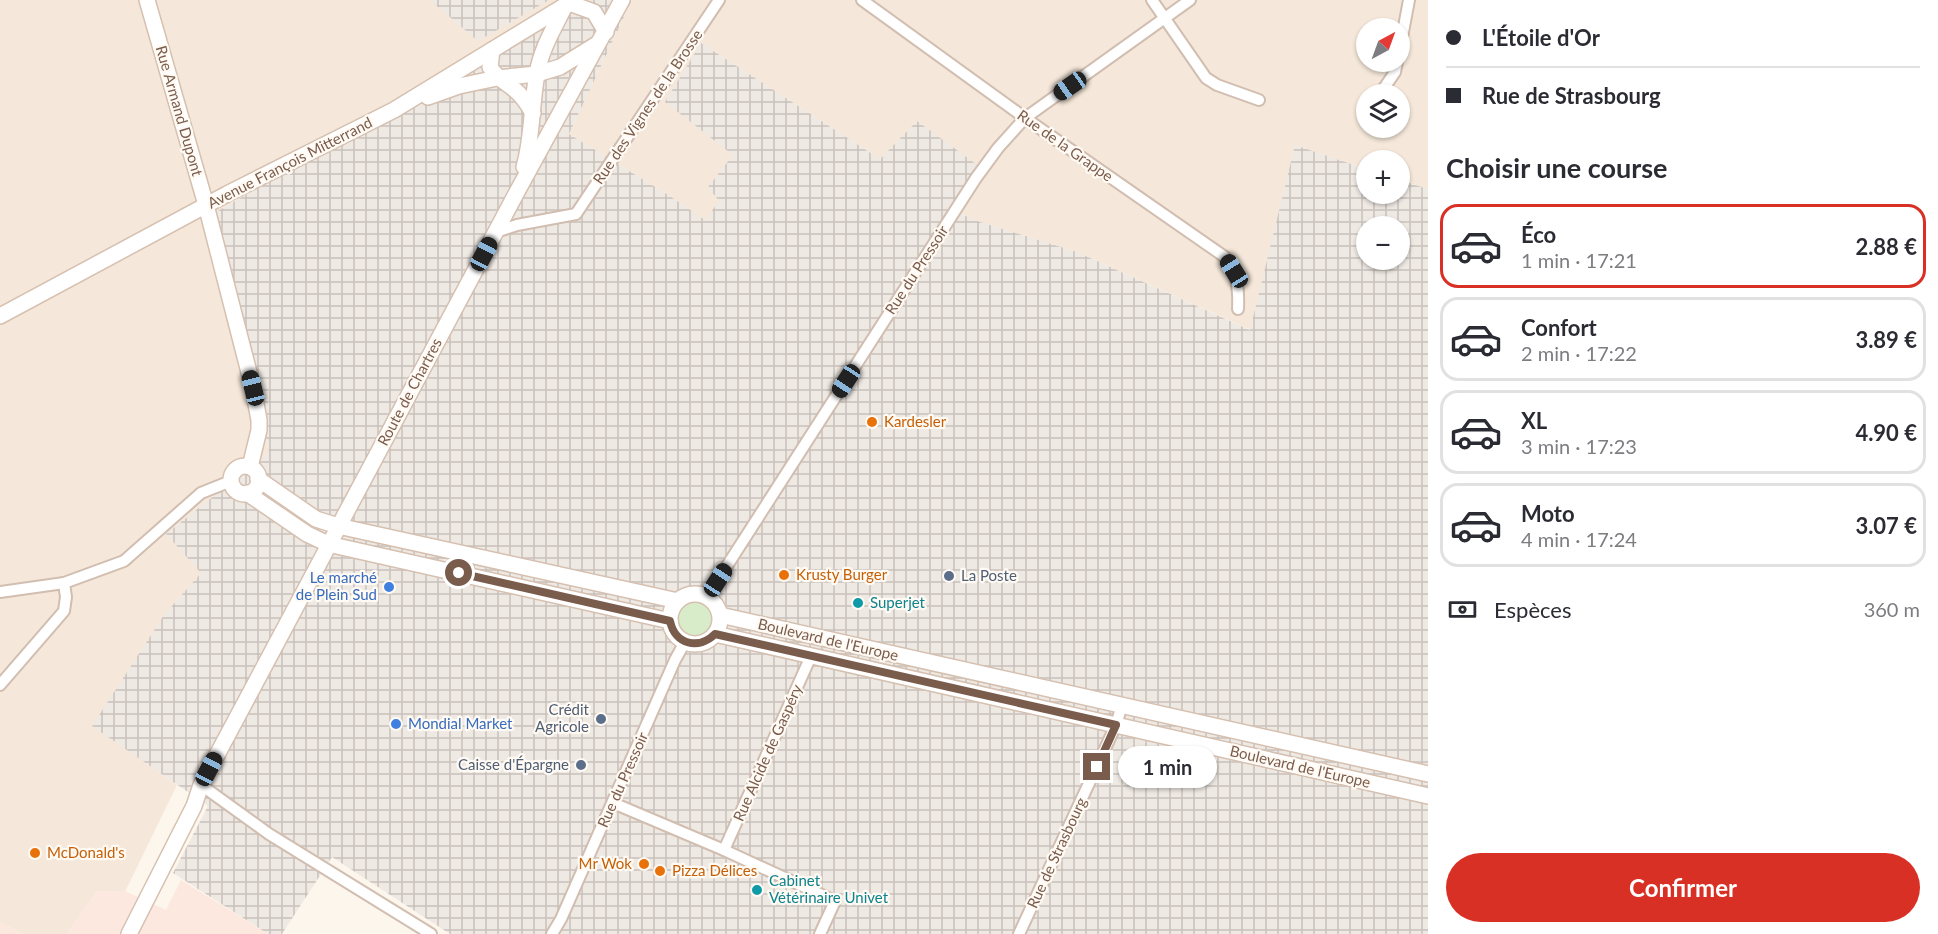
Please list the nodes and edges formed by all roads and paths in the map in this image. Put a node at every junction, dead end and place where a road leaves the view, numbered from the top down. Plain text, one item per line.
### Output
1 (147, 0) edge
2 (622, 0) edge
3 (719, 0) edge
4 (862, 0) edge
5 (1152, 0) edge
6 (1190, 0) edge
7 (1409, 0) edge
8 (570, 3) edge
9 (1165, 18) junction
10 (1406, 18) edge
11 (603, 37) junction
12 (492, 50) junction
13 (537, 74) junction
14 (497, 78) junction
15 (1259, 100) dead end
16 (394, 110) junction
17 (533, 114) junction
18 (1025, 118) junction
19 (518, 189) junction
20 (206, 205) junction
21 (496, 232) junction
22 (1238, 309) dead end
23 (0, 316) edge
24 (254, 473) junction
25 (231, 481) junction
26 (247, 493) junction
27 (338, 526) junction
28 (328, 544) junction
29 (443, 549) junction
30 (438, 569) junction
31 (64, 583) junction
32 (0, 592) edge
33 (707, 597) junction
34 (678, 601) junction
35 (720, 615) junction
36 (670, 621) junction
37 (715, 634) junction
38 (685, 642) junction
39 (811, 656) junction
40 (0, 686) edge
41 (1122, 705) junction
42 (1116, 725) junction
43 (1428, 774) edge
44 (201, 785) junction
45 (1428, 796) edge
46 (613, 803) junction
47 (724, 850) junction
48 (137, 907) junction
49 (561, 919) junction
50 (119, 934) edge
51 (129, 934) edge
52 (431, 934) edge
53 (552, 934) edge
54 (560, 934) edge
55 (820, 934) edge
56 (1018, 934) edge

1 - 20 street, Rue Armand Dupont
2 - 11 street, Route de Chartres
3 - 21 street, Rue des Vignes de la Brosse
4 - 18 street, Rue de la Grappe
5 - 9 street
6 - 9 street, Rue du Pressoir
7 - 10 street
8 - 11 street
8 - 12 street, Avenue François Mitterrand
8 - 13 street
9 - 15 street
9 - 18 street, Rue du Pressoir
11 - 13 street
11 - 19 street, Route de Chartres
12 - 14 street
12 - 16 street, Avenue François Mitterrand
13 - 14 street
13 - 17 street
14 - 16 street
14 - 17 street
16 - 20 street, Avenue François Mitterrand
17 - 19 street
18 - 22 street, Rue de la Grappe
18 - 33 street, Rue du Pressoir
19 - 21 street, Route de Chartres
20 - 23 street, Avenue François Mitterrand
20 - 24 street, Rue Armand Dupont
21 - 27 street, Route de Chartres
24 - 25 street
24 - 26 street
24 - 27 street
25 - 26 street
25 - 31 street
26 - 28 street
27 - 28 street, Route de Chartres
27 - 29 street
28 - 30 street
28 - 44 street, Route de Chartres
29 - 30 street
29 - 34 street
30 - 36 street
31 - 32 street
31 - 40 street
33 - 34 street
33 - 35 street
34 - 36 street
35 - 37 street
35 - 41 street, Boulevard de l'Europe
36 - 38 street
37 - 38 street, Boulevard de l'Europe
37 - 39 street, Boulevard de l'Europe
38 - 46 street, Rue du Pressoir
39 - 42 street, Boulevard de l'Europe
39 - 47 street, Rue Alcide de Gaspéry
41 - 42 street, Rue de Strasbourg
41 - 43 street, Boulevard de l'Europe
42 - 45 street, Boulevard de l'Europe
42 - 56 street, Rue de Strasbourg
44 - 48 street, Route de Chartres
44 - 52 street
46 - 47 street
46 - 49 street, Rue du Pressoir
47 - 55 street
48 - 50 street, Route de Chartres
48 - 51 street, Route de Chartres
49 - 53 street, Rue du Pressoir
49 - 54 street, Rue du Pressoir

